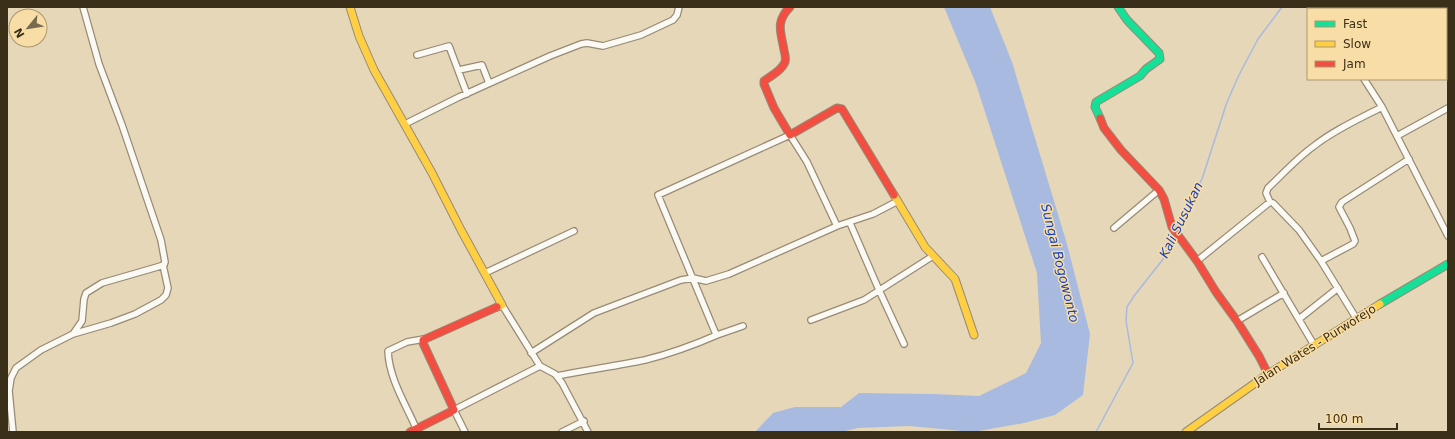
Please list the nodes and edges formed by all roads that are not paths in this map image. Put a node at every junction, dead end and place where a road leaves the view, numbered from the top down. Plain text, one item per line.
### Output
1 (83, 7) edge
2 (350, 7) edge
3 (679, 7) edge
4 (790, 7) edge
5 (1118, 7) edge
6 (417, 55) dead end
7 (459, 70) junction
8 (1365, 80) edge
9 (489, 83) junction
10 (467, 94) junction
11 (1382, 107) junction
12 (1448, 108) edge
13 (405, 124) junction
14 (790, 135) junction
15 (1397, 136) junction
16 (1409, 159) junction
17 (1159, 190) junction
18 (898, 201) junction
19 (1270, 202) junction
20 (850, 223) junction
21 (837, 226) junction
22 (1114, 228) dead end
23 (574, 231) dead end
24 (1448, 236) edge
25 (933, 256) junction
26 (1262, 257) dead end
27 (1197, 261) junction
28 (1322, 261) junction
29 (1448, 264) edge
30 (163, 265) junction
31 (485, 273) junction
32 (693, 278) junction
33 (1338, 288) junction
34 (879, 290) junction
35 (1284, 293) junction
36 (502, 305) junction
37 (1356, 318) junction
38 (1299, 319) junction
39 (811, 320) dead end
40 (1237, 321) junction
41 (743, 326) dead end
42 (73, 334) junction
43 (717, 335) junction
44 (974, 335) dead end
45 (424, 339) junction
46 (904, 344) dead end
47 (1314, 345) junction
48 (531, 353) junction
49 (540, 366) junction
50 (1268, 374) junction
51 (557, 376) junction
52 (454, 410) junction
53 (584, 421) junction
54 (411, 431) edge
55 (13, 432) edge
56 (465, 432) edge
57 (562, 432) edge
58 (588, 432) edge
59 (1186, 432) edge

1 - 30 street
2 - 13 main road
3 - 9 street
4 - 14 main road
5 - 17 main road
6 - 7 street
7 - 9 street
7 - 10 street
8 - 11 street
9 - 10 street
10 - 13 street
11 - 15 street
11 - 19 street
12 - 15 street
13 - 31 main road
14 - 18 main road
14 - 21 street
14 - 32 street
15 - 16 street
16 - 24 street
16 - 28 street
17 - 22 street
17 - 27 main road
18 - 20 street
18 - 25 main road
19 - 27 street
19 - 28 street
20 - 21 street
20 - 34 street
21 - 32 street
23 - 31 street
25 - 34 street
25 - 44 main road
26 - 35 street
27 - 40 main road
28 - 33 street
29 - 37 main road, Jalan Wates - Purworejo
30 - 42 street
30 - 42 street
31 - 36 main road
32 - 43 street
32 - 48 street
33 - 37 street
33 - 38 street
34 - 39 street
34 - 46 street
35 - 38 street
35 - 40 street
36 - 45 main road
36 - 48 street
37 - 47 main road, Jalan Wates - Purworejo
38 - 47 street
40 - 50 main road
41 - 43 street
42 - 55 street
43 - 51 street
45 - 52 main road
45 - 54 street
47 - 50 main road, Jalan Wates - Purworejo
48 - 49 street
49 - 51 street
49 - 52 street
50 - 59 main road, Jalan Wates - Purworejo
51 - 53 street
52 - 54 main road
52 - 56 street
53 - 57 street
53 - 58 street

